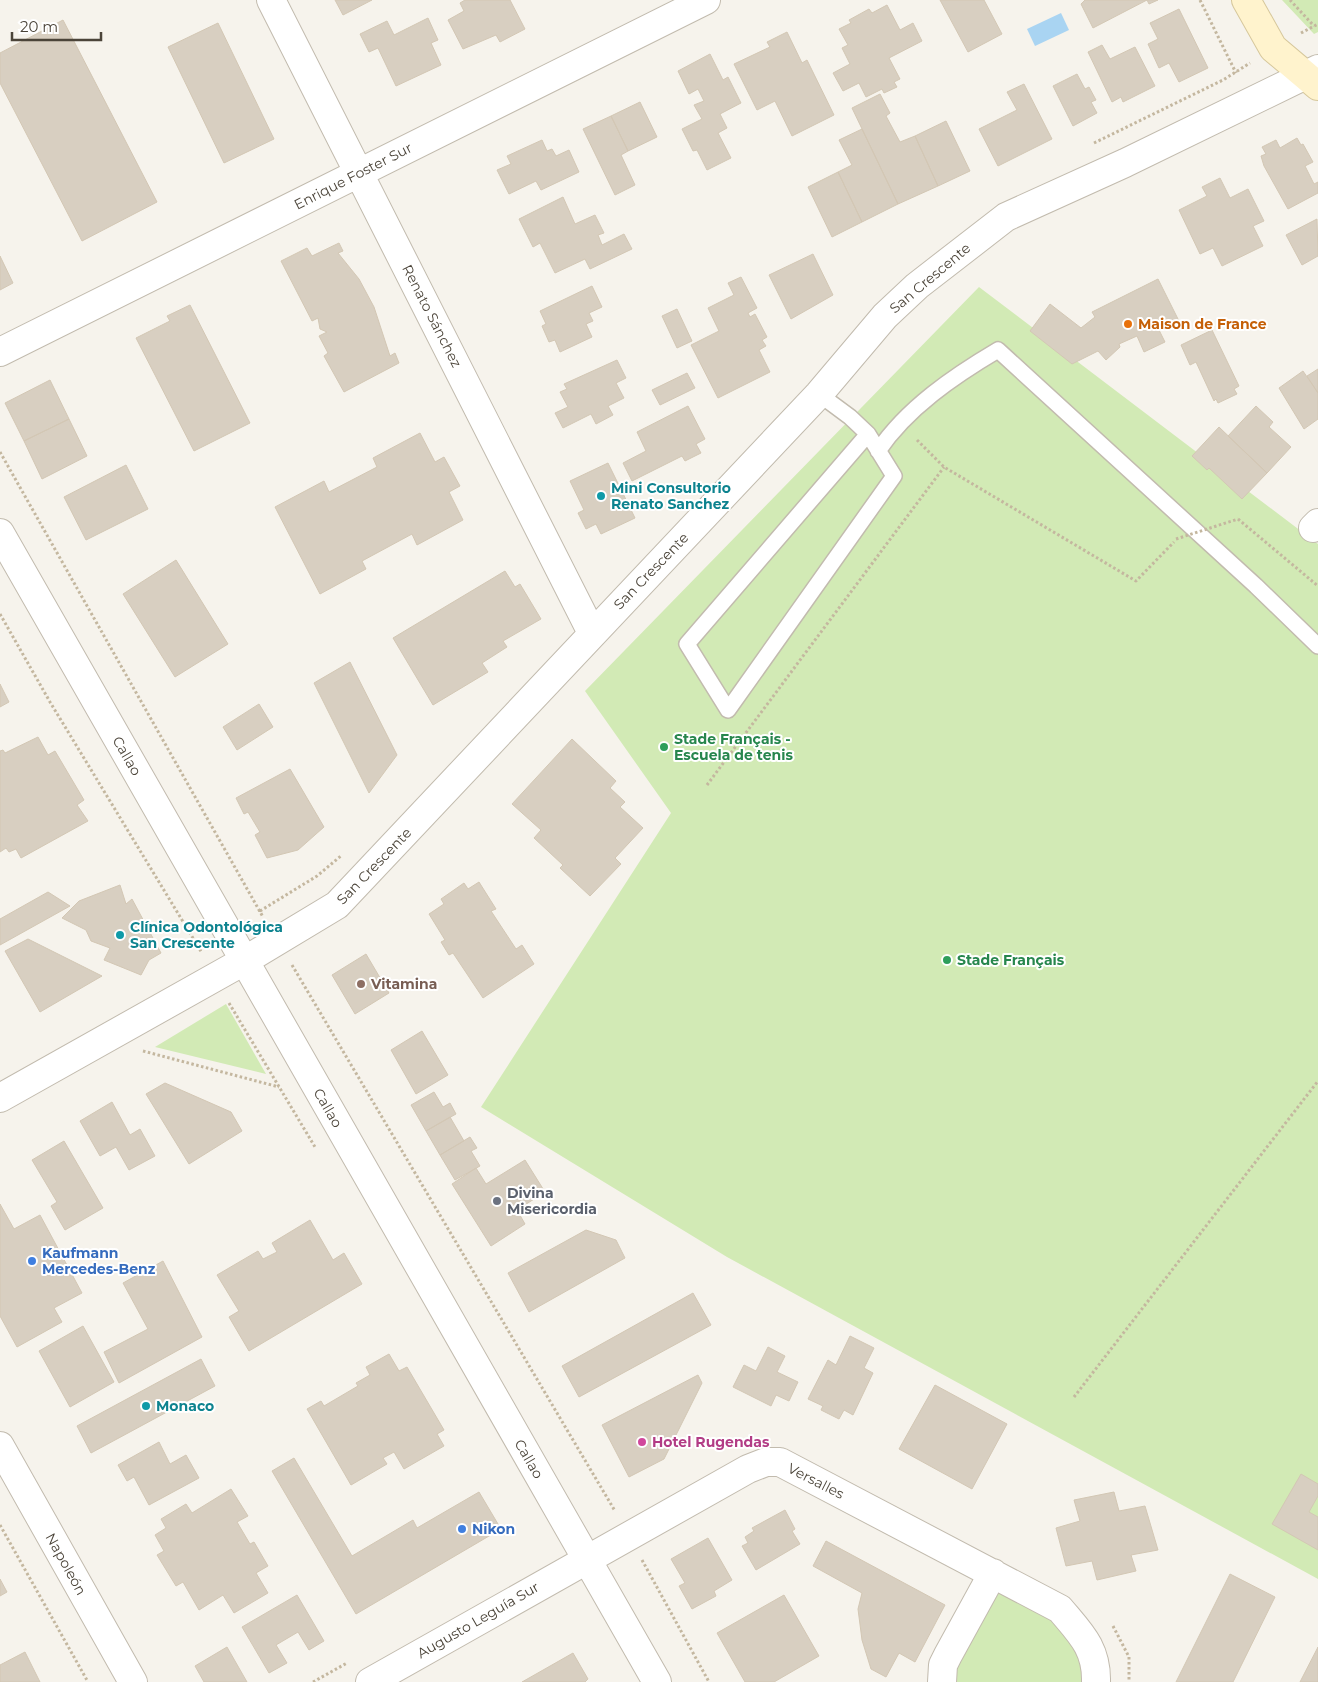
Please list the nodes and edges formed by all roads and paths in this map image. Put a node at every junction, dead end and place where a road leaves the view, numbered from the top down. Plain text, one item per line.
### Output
1 (271, 0) edge
2 (706, 0) edge
3 (1200, 0) edge
4 (1246, 0) edge
5 (1290, 0) edge
6 (1314, 26) dead end
7 (1314, 77) edge
8 (1250, 102) junction
9 (359, 173) junction
10 (0, 352) edge
11 (819, 394) junction
12 (900, 424) junction
13 (868, 434) junction
14 (878, 451) junction
15 (0, 452) edge
16 (944, 467) junction
17 (0, 533) edge
18 (1318, 586) edge
19 (0, 614) edge
20 (592, 633) junction
21 (1318, 646) edge
22 (707, 786) dead end
23 (278, 941) junction
24 (244, 961) junction
25 (215, 977) junction
26 (136, 1050) dead end
27 (1318, 1080) edge
28 (280, 1088) junction
29 (0, 1098) edge
30 (320, 1156) dead end
31 (1074, 1397) dead end
32 (0, 1446) edge
33 (0, 1525) edge
34 (627, 1535) junction
35 (649, 1553) dead end
36 (586, 1558) junction
37 (993, 1572) junction
38 (88, 1682) edge
39 (133, 1682) edge
40 (370, 1682) edge
41 (657, 1682) edge
42 (709, 1682) edge
43 (942, 1682) edge
44 (1096, 1682) edge

1 - 9 street, Renato Sánchez
2 - 9 street, Enrique Foster Sur
3 - 8 path
4 - 7 main road
5 - 6 path
7 - 8 street, San Crescente
8 - 11 street, San Crescente
9 - 10 street, Enrique Foster Sur
9 - 20 street, Renato Sánchez
11 - 13 lane
11 - 20 street, San Crescente
12 - 14 lane
12 - 16 path
12 - 21 lane
13 - 14 lane
13 - 14 lane
15 - 23 path
16 - 18 path, bridge
16 - 22 path
17 - 24 street, Callao
19 - 25 path
20 - 23 street, San Crescente
23 - 24 street, San Crescente
23 - 34 path
24 - 25 street, San Crescente
24 - 36 street, Callao
25 - 28 path
25 - 29 street, San Crescente
26 - 28 path
27 - 31 path
28 - 30 path
32 - 39 street, Napoleón
33 - 38 path
34 - 36 street, Versalles
34 - 37 street, Versalles
35 - 42 path
36 - 40 street, Augusto Leguía Sur
36 - 41 street, Callao
37 - 43 street
37 - 44 street, Versalles

